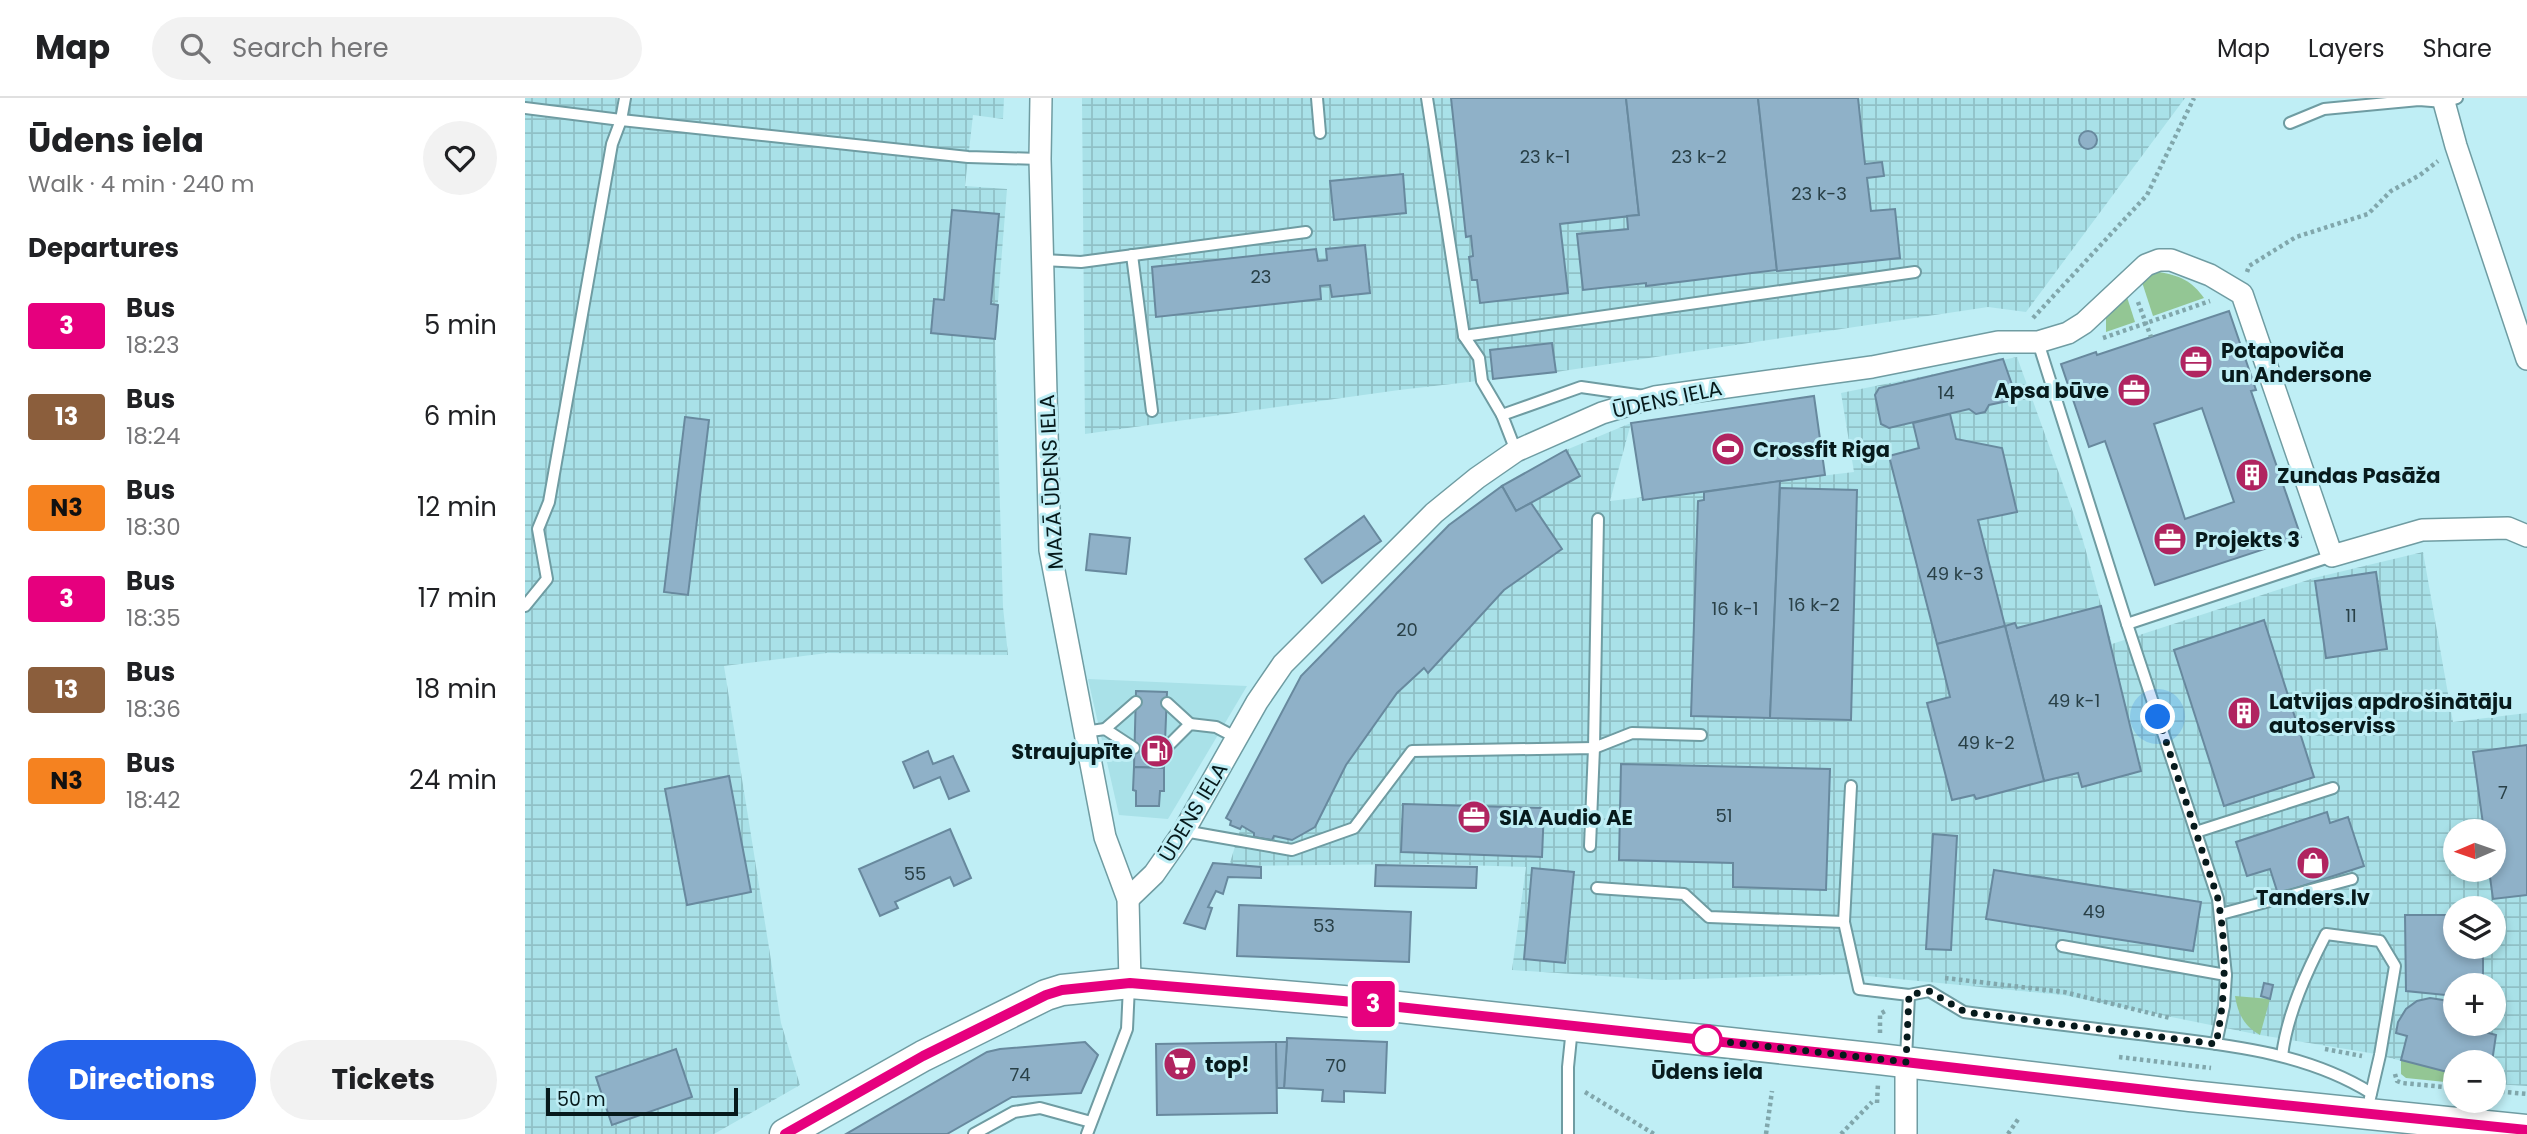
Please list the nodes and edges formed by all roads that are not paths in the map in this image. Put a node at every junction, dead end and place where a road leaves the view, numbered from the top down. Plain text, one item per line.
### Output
1 (625, 98) edge
2 (1041, 98) edge
3 (1317, 98) edge
4 (1427, 98) edge
5 (2451, 100) edge
6 (525, 108) edge
7 (621, 120) junction
8 (2290, 123) dead end
9 (1319, 133) dead end
10 (1040, 159) junction
11 (1306, 232) dead end
12 (1132, 255) junction
13 (1043, 260) junction
14 (1915, 272) dead end
15 (1464, 336) junction
16 (2038, 342) junction
17 (2527, 359) edge
18 (1655, 397) junction
19 (1151, 411) dead end
20 (1502, 415) junction
21 (1516, 451) junction
22 (1598, 519) dead end
23 (2527, 536) edge
24 (2332, 556) junction
25 (525, 606) edge
26 (2127, 624) junction
27 (1136, 702) dead end
28 (1167, 703) dead end
29 (1190, 724) junction
30 (1095, 730) junction
31 (1701, 735) dead end
32 (1237, 738) junction
33 (1134, 748) dead end
34 (1594, 748) junction
35 (1165, 749) dead end
36 (1851, 786) dead end
37 (2333, 788) dead end
38 (1184, 831) junction
39 (2196, 832) junction
40 (1590, 846) dead end
41 (2352, 879) dead end
42 (1597, 888) dead end
43 (1128, 899) junction
44 (2221, 914) junction
45 (1844, 922) junction
46 (2062, 946) dead end
47 (2226, 975) junction
48 (1130, 983) junction
49 (1909, 995) junction
50 (1572, 1025) junction
51 (2216, 1044) junction
52 (2282, 1056) junction
53 (1906, 1062) junction
54 (2369, 1104) junction
55 (1091, 1122) junction
56 (2527, 1130) edge
57 (785, 1134) edge
58 (974, 1134) edge
59 (1087, 1134) edge
60 (1568, 1134) edge
61 (1906, 1134) edge

1 - 7 lane
2 - 10 street, MAZĀ ŪDENS IELA
3 - 9 lane
4 - 15 lane
5 - 8 lane
5 - 17 street
6 - 7 lane
7 - 10 lane
7 - 25 lane
10 - 13 street, MAZĀ ŪDENS IELA
11 - 12 lane
12 - 13 lane
12 - 19 lane
13 - 30 street, MAZĀ ŪDENS IELA
14 - 15 lane
15 - 20 lane
16 - 18 street, ŪDENS IELA
16 - 24 street, ŪDENS IELA
16 - 26 lane
18 - 20 lane
18 - 21 street, ŪDENS IELA
20 - 21 lane
21 - 32 street, ŪDENS IELA
22 - 34 lane
23 - 24 street
24 - 26 lane
26 - 39 lane
27 - 30 lane
28 - 29 lane
29 - 32 lane
29 - 35 lane
30 - 33 lane
30 - 43 street, MAZĀ ŪDENS IELA
31 - 34 lane
32 - 38 street, ŪDENS IELA
34 - 38 lane
34 - 40 lane
36 - 45 lane
37 - 39 lane
38 - 43 street, ŪDENS IELA
39 - 44 lane
41 - 44 lane
42 - 45 lane
43 - 48 street, MAZĀ ŪDENS IELA
44 - 47 lane
45 - 49 lane
46 - 47 lane
47 - 51 lane
48 - 50 main road
48 - 55 lane
48 - 57 main road
49 - 51 lane
49 - 53 lane
50 - 53 main road
50 - 60 lane
51 - 52 lane
52 - 54 lane
52 - 54 lane
53 - 54 main road
53 - 61 street
54 - 56 main road
55 - 58 lane
55 - 59 lane

